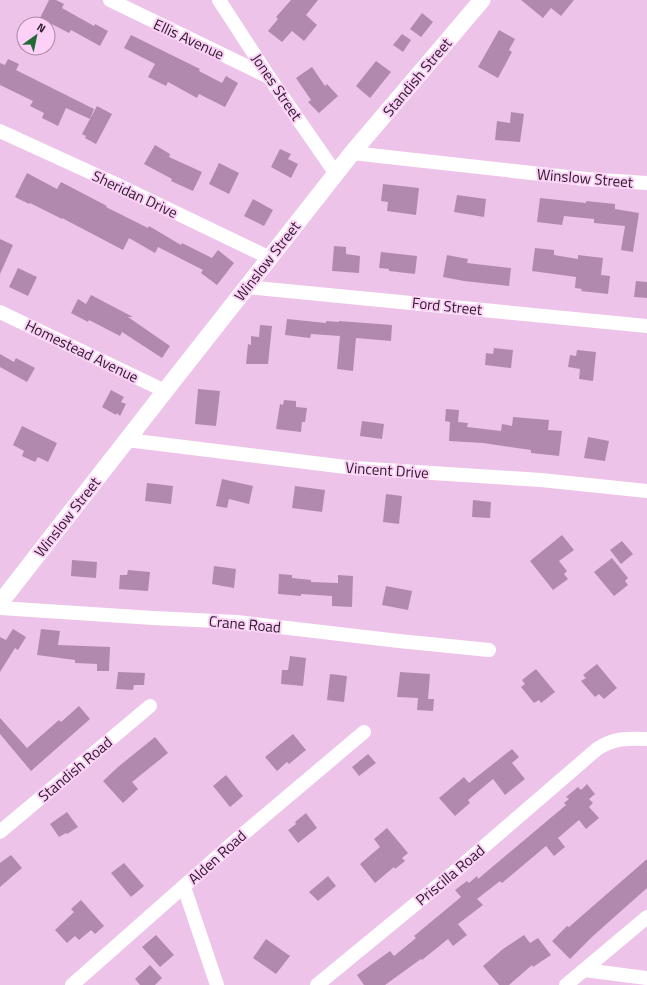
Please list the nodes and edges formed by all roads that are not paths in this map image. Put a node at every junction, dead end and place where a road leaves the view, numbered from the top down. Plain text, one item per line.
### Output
1 (110, 0) edge
2 (220, 0) edge
3 (482, 0) edge
4 (269, 77) junction
5 (0, 131) edge
6 (352, 153) junction
7 (336, 174) junction
8 (647, 183) edge
9 (270, 258) junction
10 (247, 287) junction
11 (0, 312) edge
12 (647, 326) edge
13 (165, 391) junction
14 (127, 440) junction
15 (647, 491) edge
16 (0, 603) edge
17 (0, 608) edge
18 (489, 650) dead end
19 (150, 706) dead end
20 (364, 732) dead end
21 (647, 740) edge
22 (0, 832) edge
23 (184, 887) junction
24 (647, 917) edge
25 (584, 970) junction
26 (647, 978) edge
27 (72, 985) edge
28 (217, 985) edge
29 (317, 985) edge
30 (566, 985) edge

1 - 4 street, Ellis Avenue
2 - 4 street, Jones Street
3 - 6 street, Standish Street
4 - 7 street, Jones Street
5 - 9 street, Sheridan Drive
6 - 7 street, Winslow Street
6 - 8 street, Winslow Street
7 - 9 street, Winslow Street
9 - 10 street, Winslow Street
10 - 12 street, Ford Street
10 - 13 street, Winslow Street
11 - 13 street, Homestead Avenue
13 - 14 street, Winslow Street
14 - 15 street, Vincent Drive
14 - 16 street, Winslow Street
17 - 18 street, Crane Road
19 - 22 street, Standish Road
20 - 23 street, Alden Road
21 - 29 street, Priscilla Road
23 - 27 street, Alden Road
23 - 28 street
24 - 25 street
25 - 26 street
25 - 30 street

